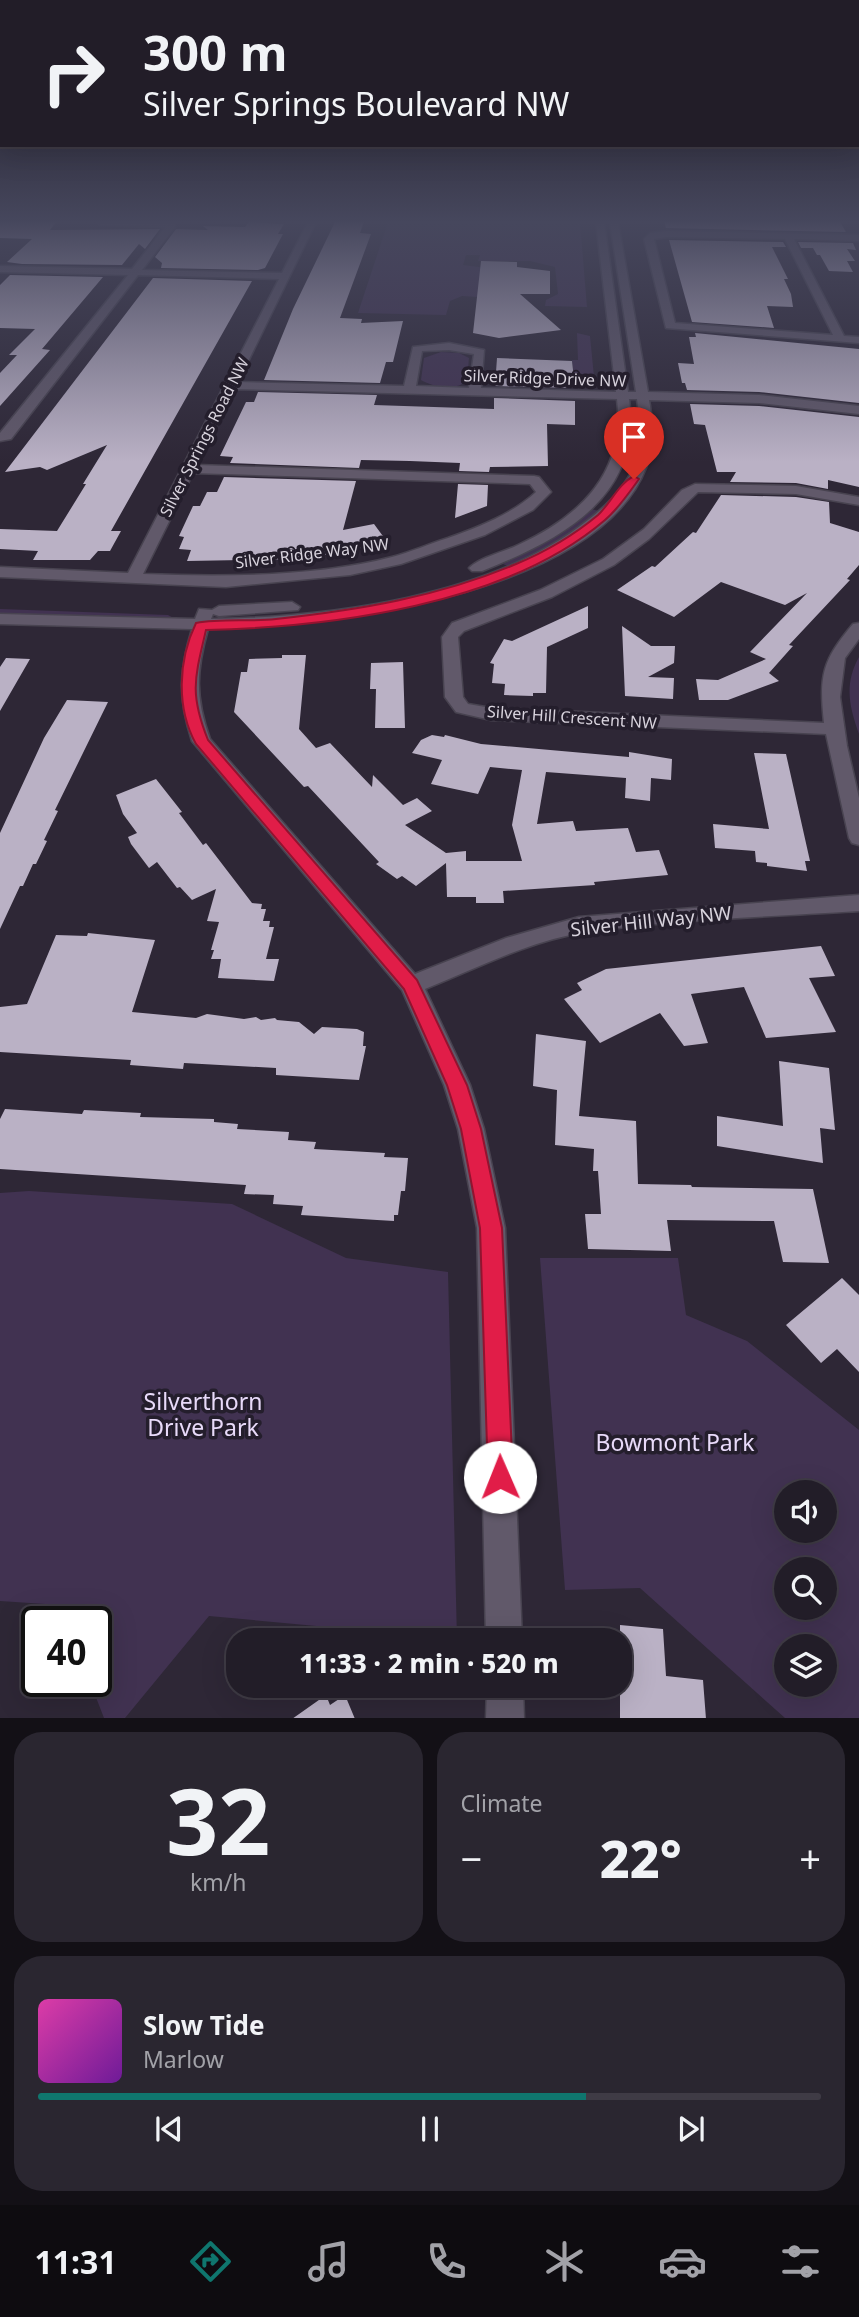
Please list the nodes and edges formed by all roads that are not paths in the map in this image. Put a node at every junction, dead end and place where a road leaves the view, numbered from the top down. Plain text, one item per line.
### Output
1 (109, 302) edge
2 (272, 302) edge
3 (610, 302) edge
4 (627, 302) edge
5 (665, 302) edge
6 (822, 302) edge
7 (839, 336) junction
8 (859, 340) edge
9 (230, 385) junction
10 (409, 390) junction
11 (474, 392) junction
12 (622, 397) junction
13 (642, 397) junction
14 (859, 410) edge
15 (0, 437) edge
16 (188, 469) junction
17 (859, 501) edge
18 (0, 572) edge
19 (135, 577) junction
20 (0, 605) edge
21 (0, 619) edge
22 (203, 619) junction
23 (859, 628) edge
24 (835, 729) junction
25 (859, 838) edge
26 (859, 903) edge
27 (411, 985) junction
28 (504, 1628) edge
29 (505, 1698) edge
30 (505, 1718) edge

1 - 15 street
2 - 9 street, Silver Springs Road NW
3 - 12 street
4 - 13 street
5 - 7 street
6 - 7 street
7 - 8 street
9 - 10 street, Silver Ridge Drive NW
9 - 16 street, Silver Springs Road NW
10 - 11 street, Silver Ridge Drive NW
10 - 11 street
11 - 12 street, Silver Ridge Drive NW
12 - 13 street, Silver Ridge Drive NW
12 - 22 street
13 - 14 street, Silver Ridge Drive NW
13 - 22 street
16 - 19 street, Silver Springs Road NW
16 - 19 street, Silver Ridge Way NW
17 - 24 street, Silver Hill Crescent NW
18 - 19 street, Silver Ridge Way NW
20 - 22 street
21 - 22 street
22 - 27 street
23 - 24 street
24 - 25 street
26 - 27 street, Silver Hill Way NW
27 - 28 street
29 - 30 street

